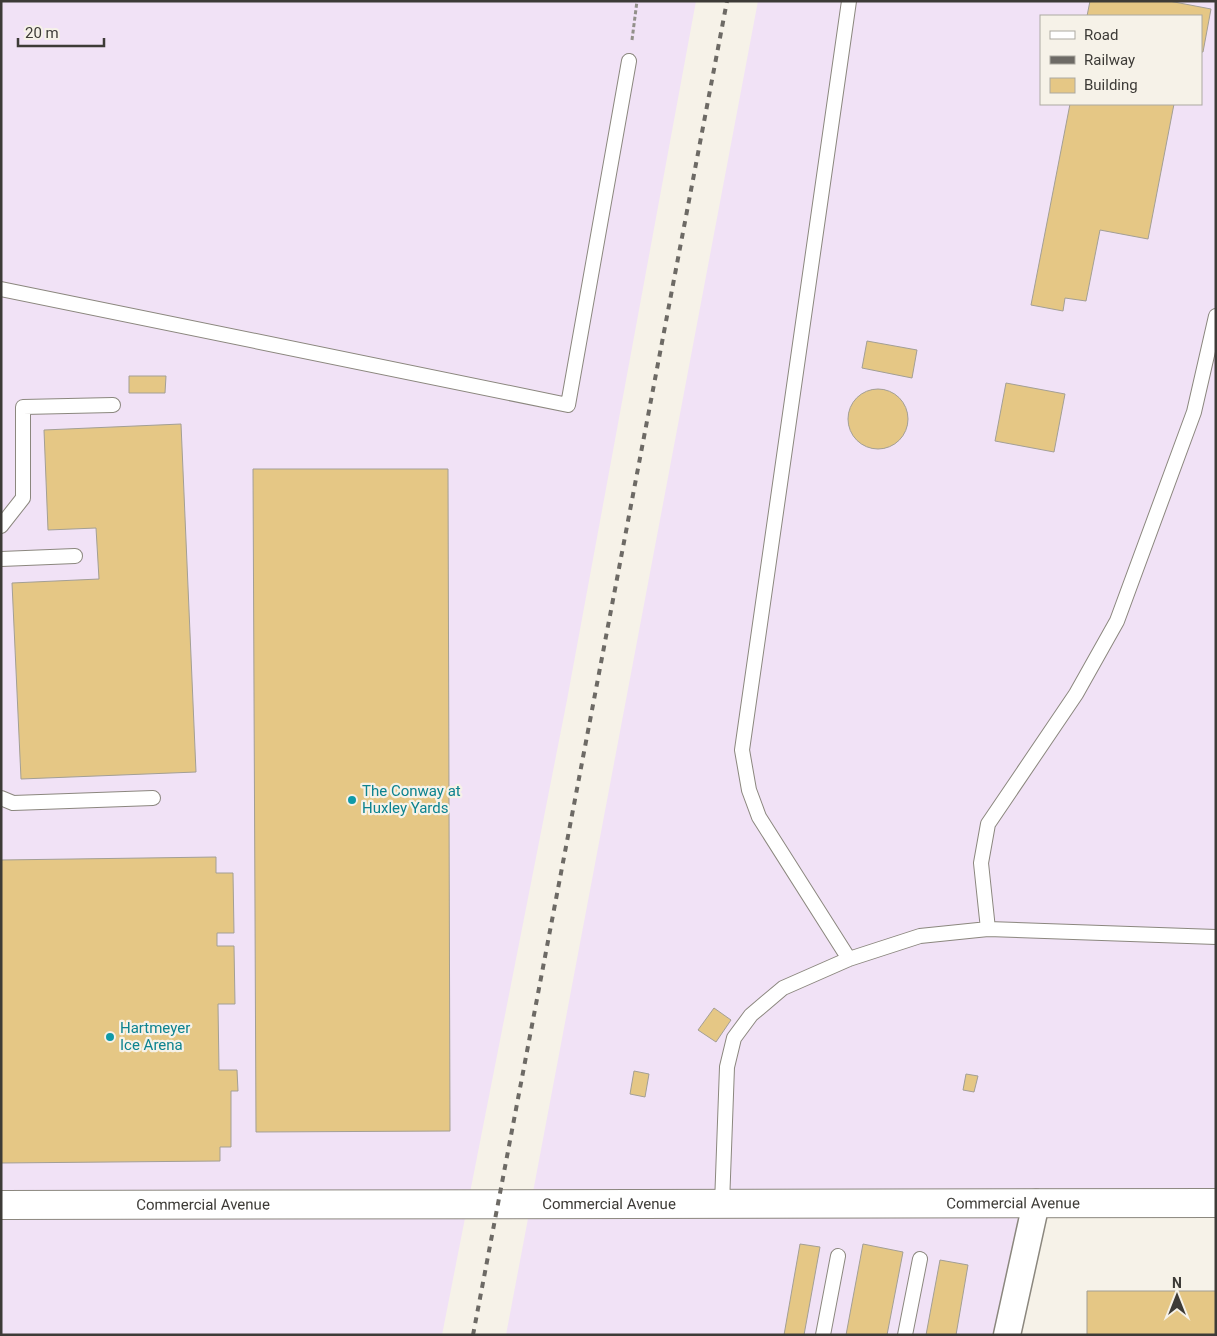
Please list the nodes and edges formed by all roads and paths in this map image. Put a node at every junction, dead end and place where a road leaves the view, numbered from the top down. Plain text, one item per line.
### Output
1 (637, 1) edge
2 (849, 1) edge
3 (629, 61) joint
4 (1, 289) edge
5 (1216, 316) edge
6 (113, 405) dead end
7 (1, 526) edge
8 (75, 556) dead end
9 (1, 558) edge
10 (1, 798) edge
11 (153, 798) dead end
12 (988, 929) junction
13 (1216, 937) edge
14 (849, 959) junction
15 (1036, 1203) junction
16 (1216, 1203) edge
17 (722, 1204) junction
18 (1, 1205) edge
19 (838, 1256) dead end
20 (920, 1259) dead end
21 (823, 1335) edge
22 (905, 1335) edge
23 (1007, 1335) edge

1 - 3 path
2 - 14 lane
3 - 4 lane
5 - 12 lane
6 - 7 lane
8 - 9 lane
10 - 11 lane
12 - 13 lane
12 - 14 lane
14 - 17 lane
15 - 16 street, Commercial Avenue
15 - 17 street, Commercial Avenue
15 - 23 street
17 - 18 street, Commercial Avenue
19 - 21 lane
20 - 22 lane

